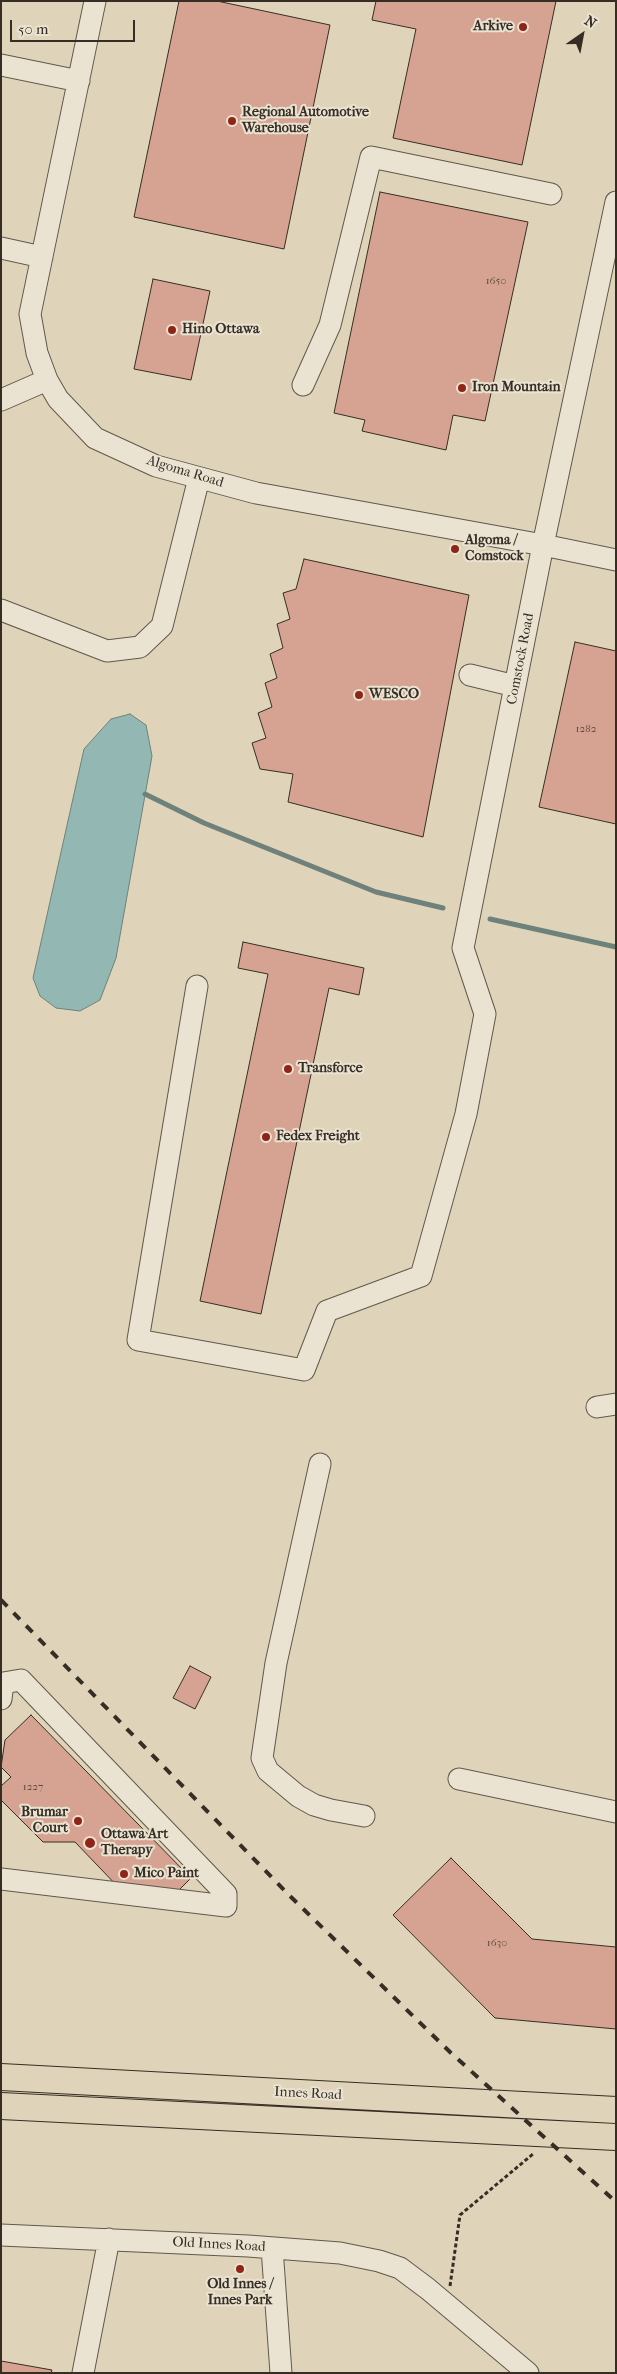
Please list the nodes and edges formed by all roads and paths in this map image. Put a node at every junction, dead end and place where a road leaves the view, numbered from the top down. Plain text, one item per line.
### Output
1 (96, 1) edge
2 (1, 65) edge
3 (79, 81) junction
4 (551, 194) dead end
5 (616, 202) edge
6 (1, 248) edge
7 (42, 257) junction
8 (47, 380) junction
9 (303, 385) dead end
10 (1, 400) edge
11 (199, 478) junction
12 (543, 545) junction
13 (616, 560) edge
14 (1, 610) edge
15 (470, 675) dead end
16 (515, 686) junction
17 (198, 986) dead end
18 (320, 1464) dead end
19 (1, 1699) edge
20 (459, 1779) dead end
21 (616, 1812) edge
22 (364, 1816) dead end
23 (1, 1878) edge
24 (1, 2077) edge
25 (1, 2106) edge
26 (616, 2110) edge
27 (616, 2137) edge
28 (534, 2154) dead end
29 (1, 2235) edge
30 (109, 2240) junction
31 (272, 2248) junction
32 (448, 2306) junction
33 (83, 2373) edge
34 (282, 2373) edge
35 (528, 2373) edge

1 - 3 street, Algoma Road
2 - 3 street
3 - 7 street, Algoma Road
4 - 9 street
5 - 12 street, Comstock Road
6 - 7 street
7 - 8 street, Algoma Road
8 - 10 street
8 - 11 street, Algoma Road
11 - 12 street, Algoma Road
11 - 14 street
12 - 13 street, Algoma Road
12 - 16 street, Comstock Road
15 - 16 street
16 - 17 street, Comstock Road
18 - 22 street
19 - 23 street
20 - 21 street
24 - 26 main road, Innes Road
25 - 27 main road, Innes Road
28 - 32 path
29 - 30 street, Old Innes Road
30 - 31 street, Old Innes Road
30 - 33 street
31 - 32 street, Old Innes Road
31 - 34 street
32 - 35 street, Old Innes Road

